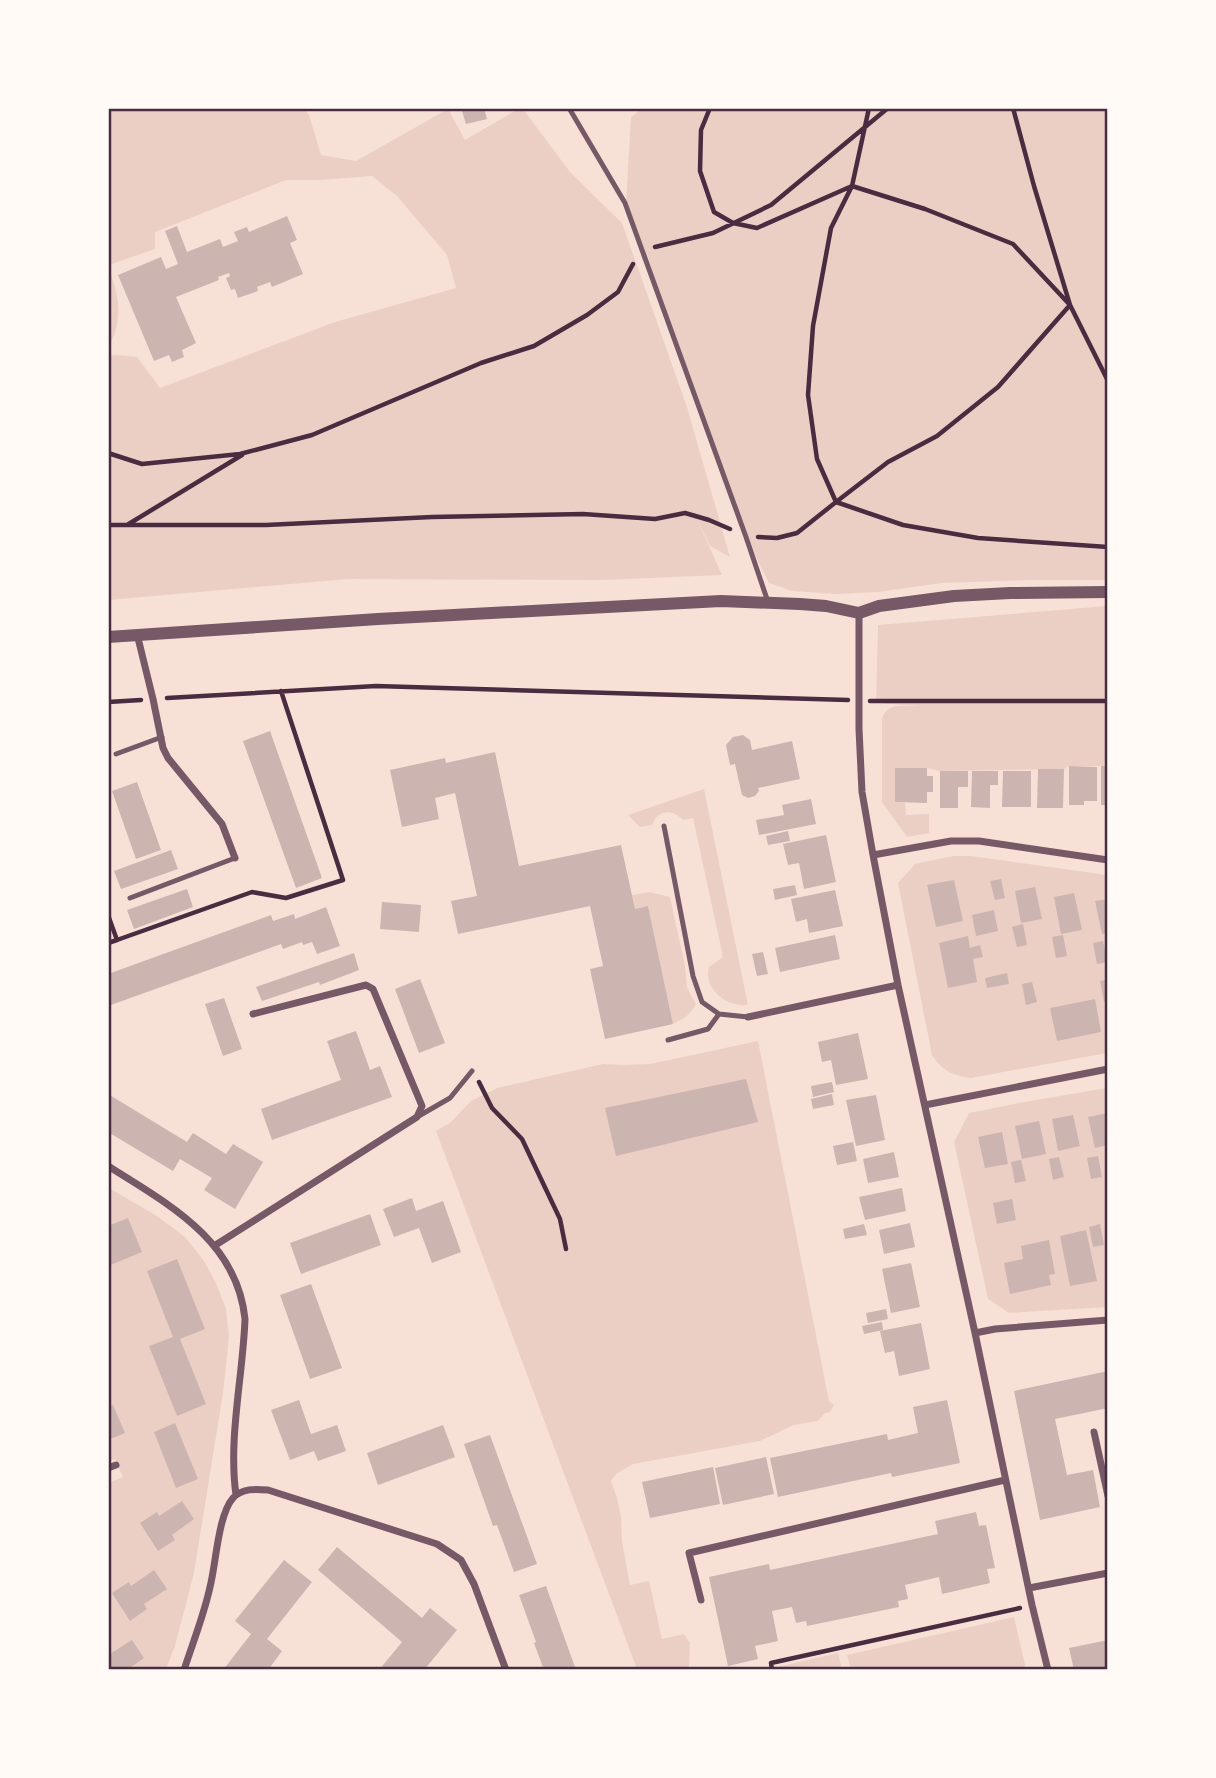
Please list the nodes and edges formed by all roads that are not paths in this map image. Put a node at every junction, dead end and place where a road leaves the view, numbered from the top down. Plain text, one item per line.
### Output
1 (569, 108) edge
2 (1108, 592) edge
3 (768, 602) junction
4 (859, 613) junction
5 (136, 634) junction
6 (108, 637) edge
7 (162, 737) junction
8 (116, 754) dead end
9 (664, 826) dead end
10 (873, 856) junction
11 (235, 858) joint
12 (1108, 860) edge
13 (130, 898) dead end
14 (898, 985) junction
15 (253, 1014) dead end
16 (719, 1014) junction
17 (748, 1017) joint
18 (668, 1040) dead end
19 (1108, 1069) edge
20 (472, 1071) road end
21 (925, 1105) junction
22 (417, 1117) junction
23 (108, 1166) edge
24 (214, 1246) junction
25 (1108, 1320) edge
26 (975, 1333) junction
27 (1094, 1432) dead end
28 (1005, 1480) junction
29 (236, 1495) junction
30 (1108, 1496) edge
31 (1108, 1573) edge
32 (1029, 1588) junction
33 (701, 1600) dead end
34 (184, 1670) edge
35 (506, 1670) edge
36 (1048, 1670) edge

1 - 3 lane
2 - 4 street
3 - 4 street
3 - 5 street
4 - 10 street
5 - 6 street
5 - 7 street
7 - 8 lane
7 - 11 street
9 - 16 lane
10 - 12 street
10 - 14 street
11 - 13 lane
14 - 17 street
14 - 21 street
15 - 22 street
16 - 17 lane
16 - 18 lane
19 - 21 street
20 - 22 lane
21 - 26 street
22 - 24 street
23 - 24 street
24 - 29 street
25 - 26 street
26 - 28 street
27 - 30 street
28 - 32 street
28 - 33 street
29 - 34 street
29 - 35 street
31 - 32 street
32 - 36 street

